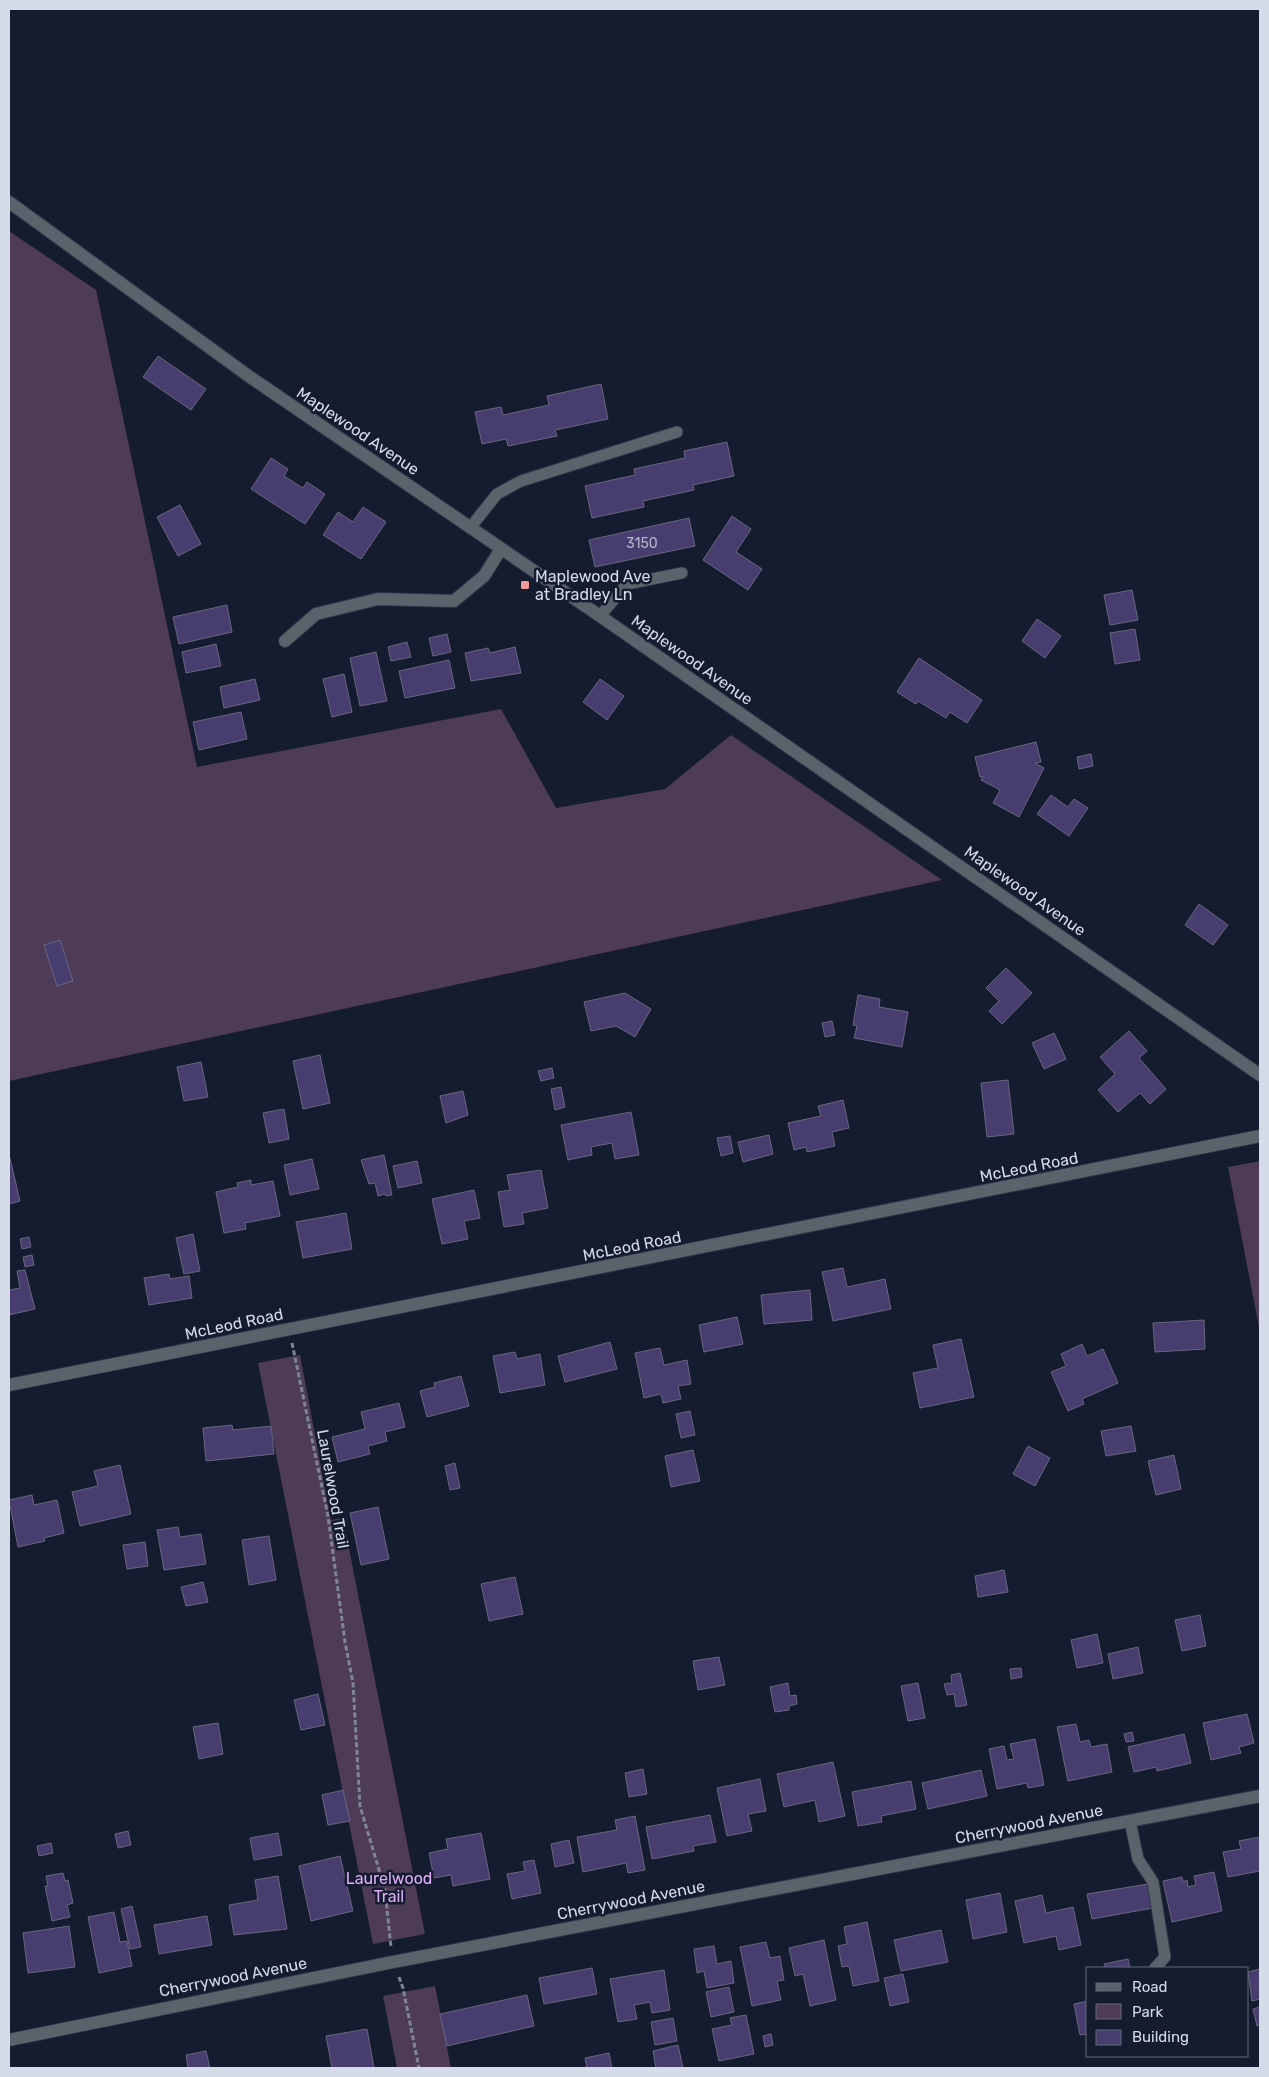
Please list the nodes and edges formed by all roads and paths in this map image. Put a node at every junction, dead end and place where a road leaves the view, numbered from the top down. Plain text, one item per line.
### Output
1 (9, 202) edge
2 (677, 432) dead end
3 (470, 528) junction
4 (501, 549) junction
5 (682, 573) dead end
6 (600, 616) junction
7 (285, 641) dead end
8 (1260, 1075) edge
9 (1260, 1136) edge
10 (296, 1328) junction
11 (9, 1385) edge
12 (1260, 1796) edge
13 (1130, 1821) junction
14 (393, 1962) junction
15 (1156, 1967) edge
16 (9, 2040) edge
17 (419, 2068) edge

1 - 3 street, Maplewood Avenue
2 - 3 lane
3 - 4 street, Maplewood Avenue
4 - 6 street, Maplewood Avenue
4 - 7 street
5 - 6 lane
6 - 8 street, Maplewood Avenue
9 - 10 street, McLeod Road
10 - 11 street, McLeod Road
10 - 14 path, Laurelwood Trail
12 - 13 street, Cherrywood Avenue
13 - 14 street, Cherrywood Avenue
13 - 15 lane
14 - 16 street, Cherrywood Avenue
14 - 17 path, Laurelwood Trail

